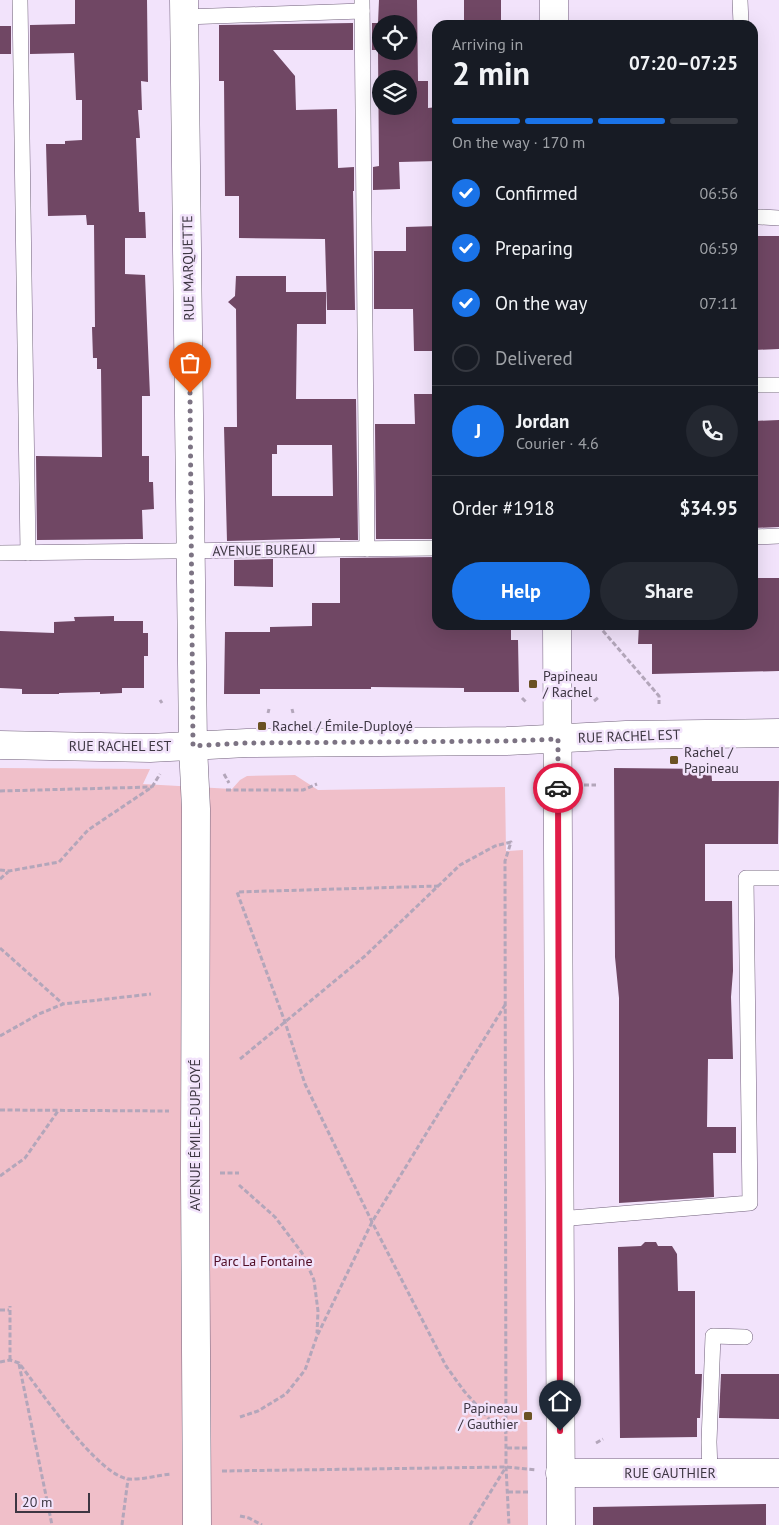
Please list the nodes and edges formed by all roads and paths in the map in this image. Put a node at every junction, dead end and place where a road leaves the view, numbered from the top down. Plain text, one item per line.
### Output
1 (20, 0) edge
2 (554, 0) edge
3 (740, 0) edge
4 (362, 5) edge
5 (184, 9) edge
6 (554, 20) edge
7 (740, 20) edge
8 (760, 217) dead end
9 (779, 218) edge
10 (779, 385) edge
11 (758, 386) edge
12 (779, 536) edge
13 (758, 537) edge
14 (432, 548) edge
15 (367, 549) junction
16 (192, 551) junction
17 (28, 552) junction
18 (0, 553) edge
19 (557, 630) edge
20 (602, 630) edge
21 (599, 697) dead end
22 (522, 698) dead end
23 (594, 701) dead end
24 (527, 703) dead end
25 (659, 704) dead end
26 (779, 733) edge
27 (558, 739) junction
28 (0, 745) edge
29 (193, 746) junction
30 (160, 774) dead end
31 (224, 774) dead end
32 (228, 783) dead end
33 (317, 784) dead end
34 (152, 787) junction
35 (226, 790) dead end
36 (0, 791) edge
37 (0, 870) edge
38 (9, 871) junction
39 (779, 878) edge
40 (0, 879) edge
41 (439, 886) junction
42 (0, 948) edge
43 (151, 994) dead end
44 (63, 1004) junction
45 (505, 1004) junction
46 (285, 1022) junction
47 (0, 1036) edge
48 (240, 1059) dead end
49 (0, 1110) edge
50 (58, 1111) junction
51 (169, 1111) dead end
52 (221, 1173) dead end
53 (239, 1173) dead end
54 (0, 1176) edge
55 (239, 1185) dead end
56 (559, 1219) junction
57 (372, 1222) junction
58 (0, 1310) edge
59 (317, 1336) junction
60 (745, 1337) dead end
61 (10, 1360) junction
62 (0, 1362) edge
63 (19, 1363) junction
64 (240, 1417) dead end
65 (507, 1433) junction
66 (603, 1439) dead end
67 (596, 1443) dead end
68 (507, 1448) junction
69 (528, 1448) dead end
70 (506, 1467) junction
71 (523, 1468) dead end
72 (221, 1472) dead end
73 (560, 1473) junction
74 (710, 1473) junction
75 (779, 1473) edge
76 (171, 1474) dead end
77 (128, 1479) junction
78 (508, 1492) junction
79 (528, 1492) dead end
80 (240, 1516) dead end
81 (52, 1525) edge
82 (122, 1525) edge
83 (197, 1525) edge
84 (262, 1525) edge
85 (470, 1525) edge
86 (509, 1525) edge
87 (561, 1525) edge

1 - 17 lane
2 - 6 street
3 - 7 lane
4 - 5 lane
4 - 15 lane
5 - 16 street, RUE MARQUETTE
8 - 9 lane
10 - 11 lane
12 - 13 lane
14 - 15 lane, AVENUE BUREAU
15 - 16 lane, AVENUE BUREAU
16 - 17 lane, AVENUE BUREAU
16 - 29 street, RUE MARQUETTE
17 - 18 lane, AVENUE BUREAU
19 - 27 street
20 - 25 path
21 - 23 path
22 - 24 path
26 - 27 street, RUE RACHEL EST
27 - 29 street, RUE RACHEL EST
27 - 56 street
28 - 29 street, RUE RACHEL EST
29 - 83 street, AVENUE ÉMILE-DUPLOYÉ
30 - 34 path
31 - 32 path
33 - 35 path
34 - 36 path
34 - 38 path
37 - 38 path
38 - 40 path
39 - 56 lane
41 - 45 path
41 - 46 path
41 - 46 path
42 - 44 path
43 - 44 path
44 - 47 path
45 - 57 path
45 - 65 path
46 - 48 path
46 - 57 path
49 - 50 path
50 - 51 path
50 - 54 path
52 - 53 path
55 - 59 path
56 - 73 street
57 - 59 path
57 - 65 path
58 - 61 path
59 - 64 path
60 - 74 lane
61 - 62 path
61 - 63 path
63 - 77 path
63 - 81 path
65 - 68 path
66 - 67 path
68 - 69 path
68 - 70 path
70 - 71 path
70 - 72 path
70 - 78 path
70 - 85 path
73 - 74 street, RUE GAUTHIER
73 - 87 street
74 - 75 street, RUE GAUTHIER
76 - 77 path
77 - 82 path
78 - 79 path
78 - 86 path
80 - 84 path

